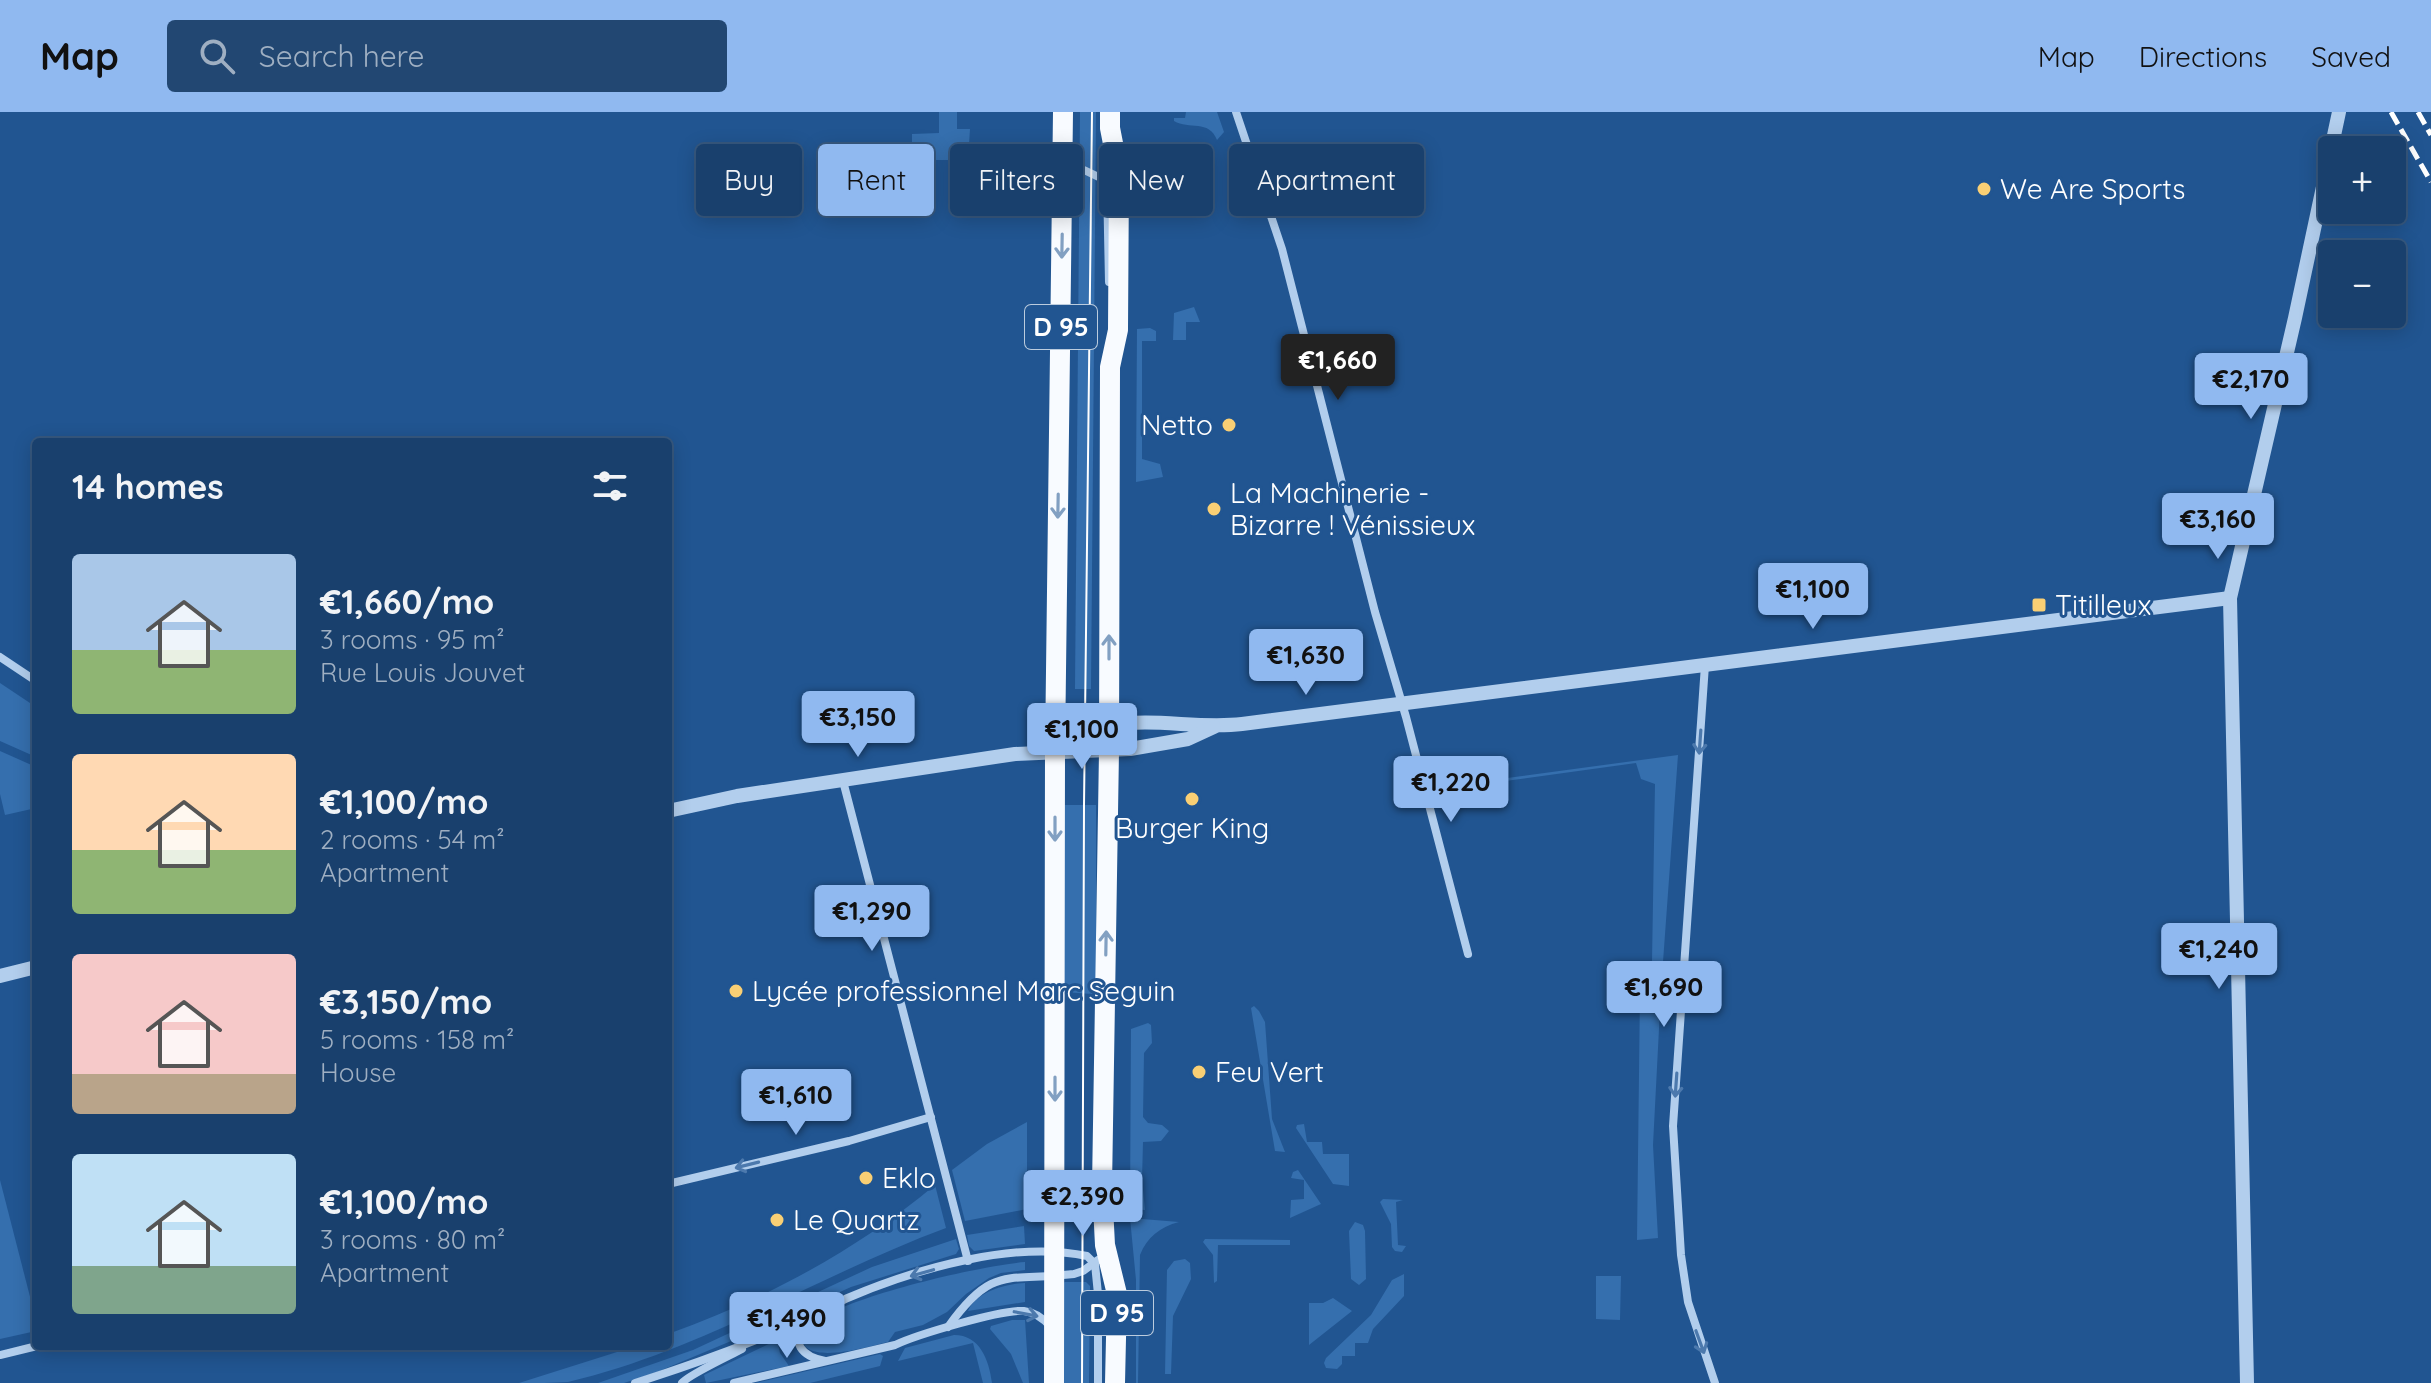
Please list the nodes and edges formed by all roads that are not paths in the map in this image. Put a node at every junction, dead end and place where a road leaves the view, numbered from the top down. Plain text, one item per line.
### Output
1 (1063, 112) edge
2 (1110, 112) edge
3 (1236, 112) edge
4 (2339, 112) edge
5 (1063, 144) edge
6 (1083, 170) edge
7 (1062, 216) edge
8 (1110, 367) junction
9 (2230, 598) junction
10 (0, 657) edge
11 (1705, 664) junction
12 (32, 678) edge
13 (1402, 704) junction
14 (1109, 725) junction
15 (1214, 727) junction
16 (1055, 751) junction
17 (1109, 751) junction
18 (843, 781) junction
19 (672, 810) edge
20 (1468, 954) dead end
21 (32, 968) edge
22 (0, 976) edge
23 (931, 1117) junction
24 (672, 1183) edge
25 (1105, 1245) junction
26 (1054, 1253) junction
27 (968, 1261) junction
28 (1095, 1264) junction
29 (1054, 1276) junction
30 (798, 1320) junction
31 (947, 1328) junction
32 (1053, 1331) junction
33 (756, 1340) junction
34 (32, 1347) edge
35 (0, 1355) edge
36 (829, 1361) junction
37 (635, 1383) edge
38 (682, 1383) edge
39 (734, 1383) edge
40 (1054, 1383) edge
41 (1098, 1383) edge
42 (1115, 1383) edge
43 (1715, 1383) edge
44 (2247, 1383) edge

1 - 5 main road, D 95
2 - 8 main road, D 95
3 - 13 street
4 - 9 street
6 - 8 street
7 -> 16 main road, D 95
14 -> 8 main road, D 95
9 - 11 street
9 - 44 street
10 - 12 street
11 - 13 street
11 -> 43 street
13 - 15 street
13 - 20 street
14 - 15 street
14 - 16 street
14 - 17 main road, D 95
15 - 17 street
16 - 17 street
16 - 18 street
16 -> 26 main road, D 95
25 -> 17 main road, D 95
18 - 19 street
18 - 23 street
21 - 22 street
23 -> 24 street
23 - 27 street
25 - 28 street
25 - 42 main road, D 95
26 - 27 street
26 - 28 street
26 - 29 main road, D 95
27 -> 30 street
28 - 29 street
28 - 41 street
29 - 31 street
29 - 32 main road, D 95
30 - 33 street
30 - 36 street
31 -> 32 street
31 - 36 street
32 - 40 main road, D 95
33 - 37 street
33 - 38 street
34 - 35 street
36 - 39 street

